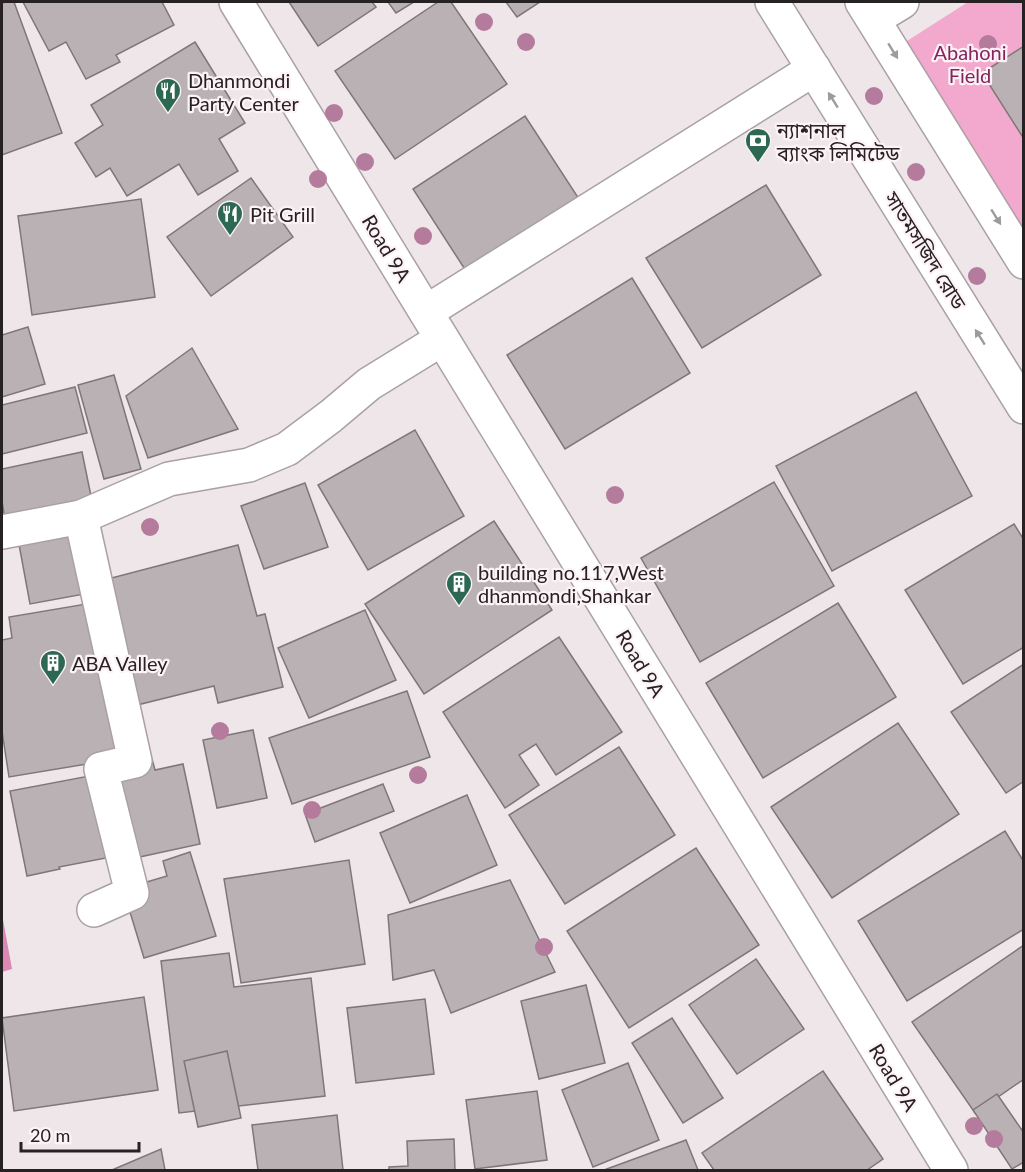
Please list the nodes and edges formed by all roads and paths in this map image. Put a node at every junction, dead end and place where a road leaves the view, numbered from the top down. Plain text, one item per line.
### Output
1 (236, 2) edge
2 (772, 2) edge
3 (902, 2) edge
4 (868, 10) edge
5 (814, 69) junction
6 (1023, 262) edge
7 (434, 325) junction
8 (1019, 390) edge
9 (81, 517) junction
10 (2, 532) edge
11 (94, 910) dead end
12 (951, 1170) edge

1 - 7 street, Road 9A
2 - 5 street, সাতমসজিদ রোড
3 - 4 street
4 -> 6 street
5 - 7 street
8 -> 5 street, সাতমসজিদ রোড
7 - 9 street
7 - 12 street, Road 9A
9 - 10 street
9 - 11 street

